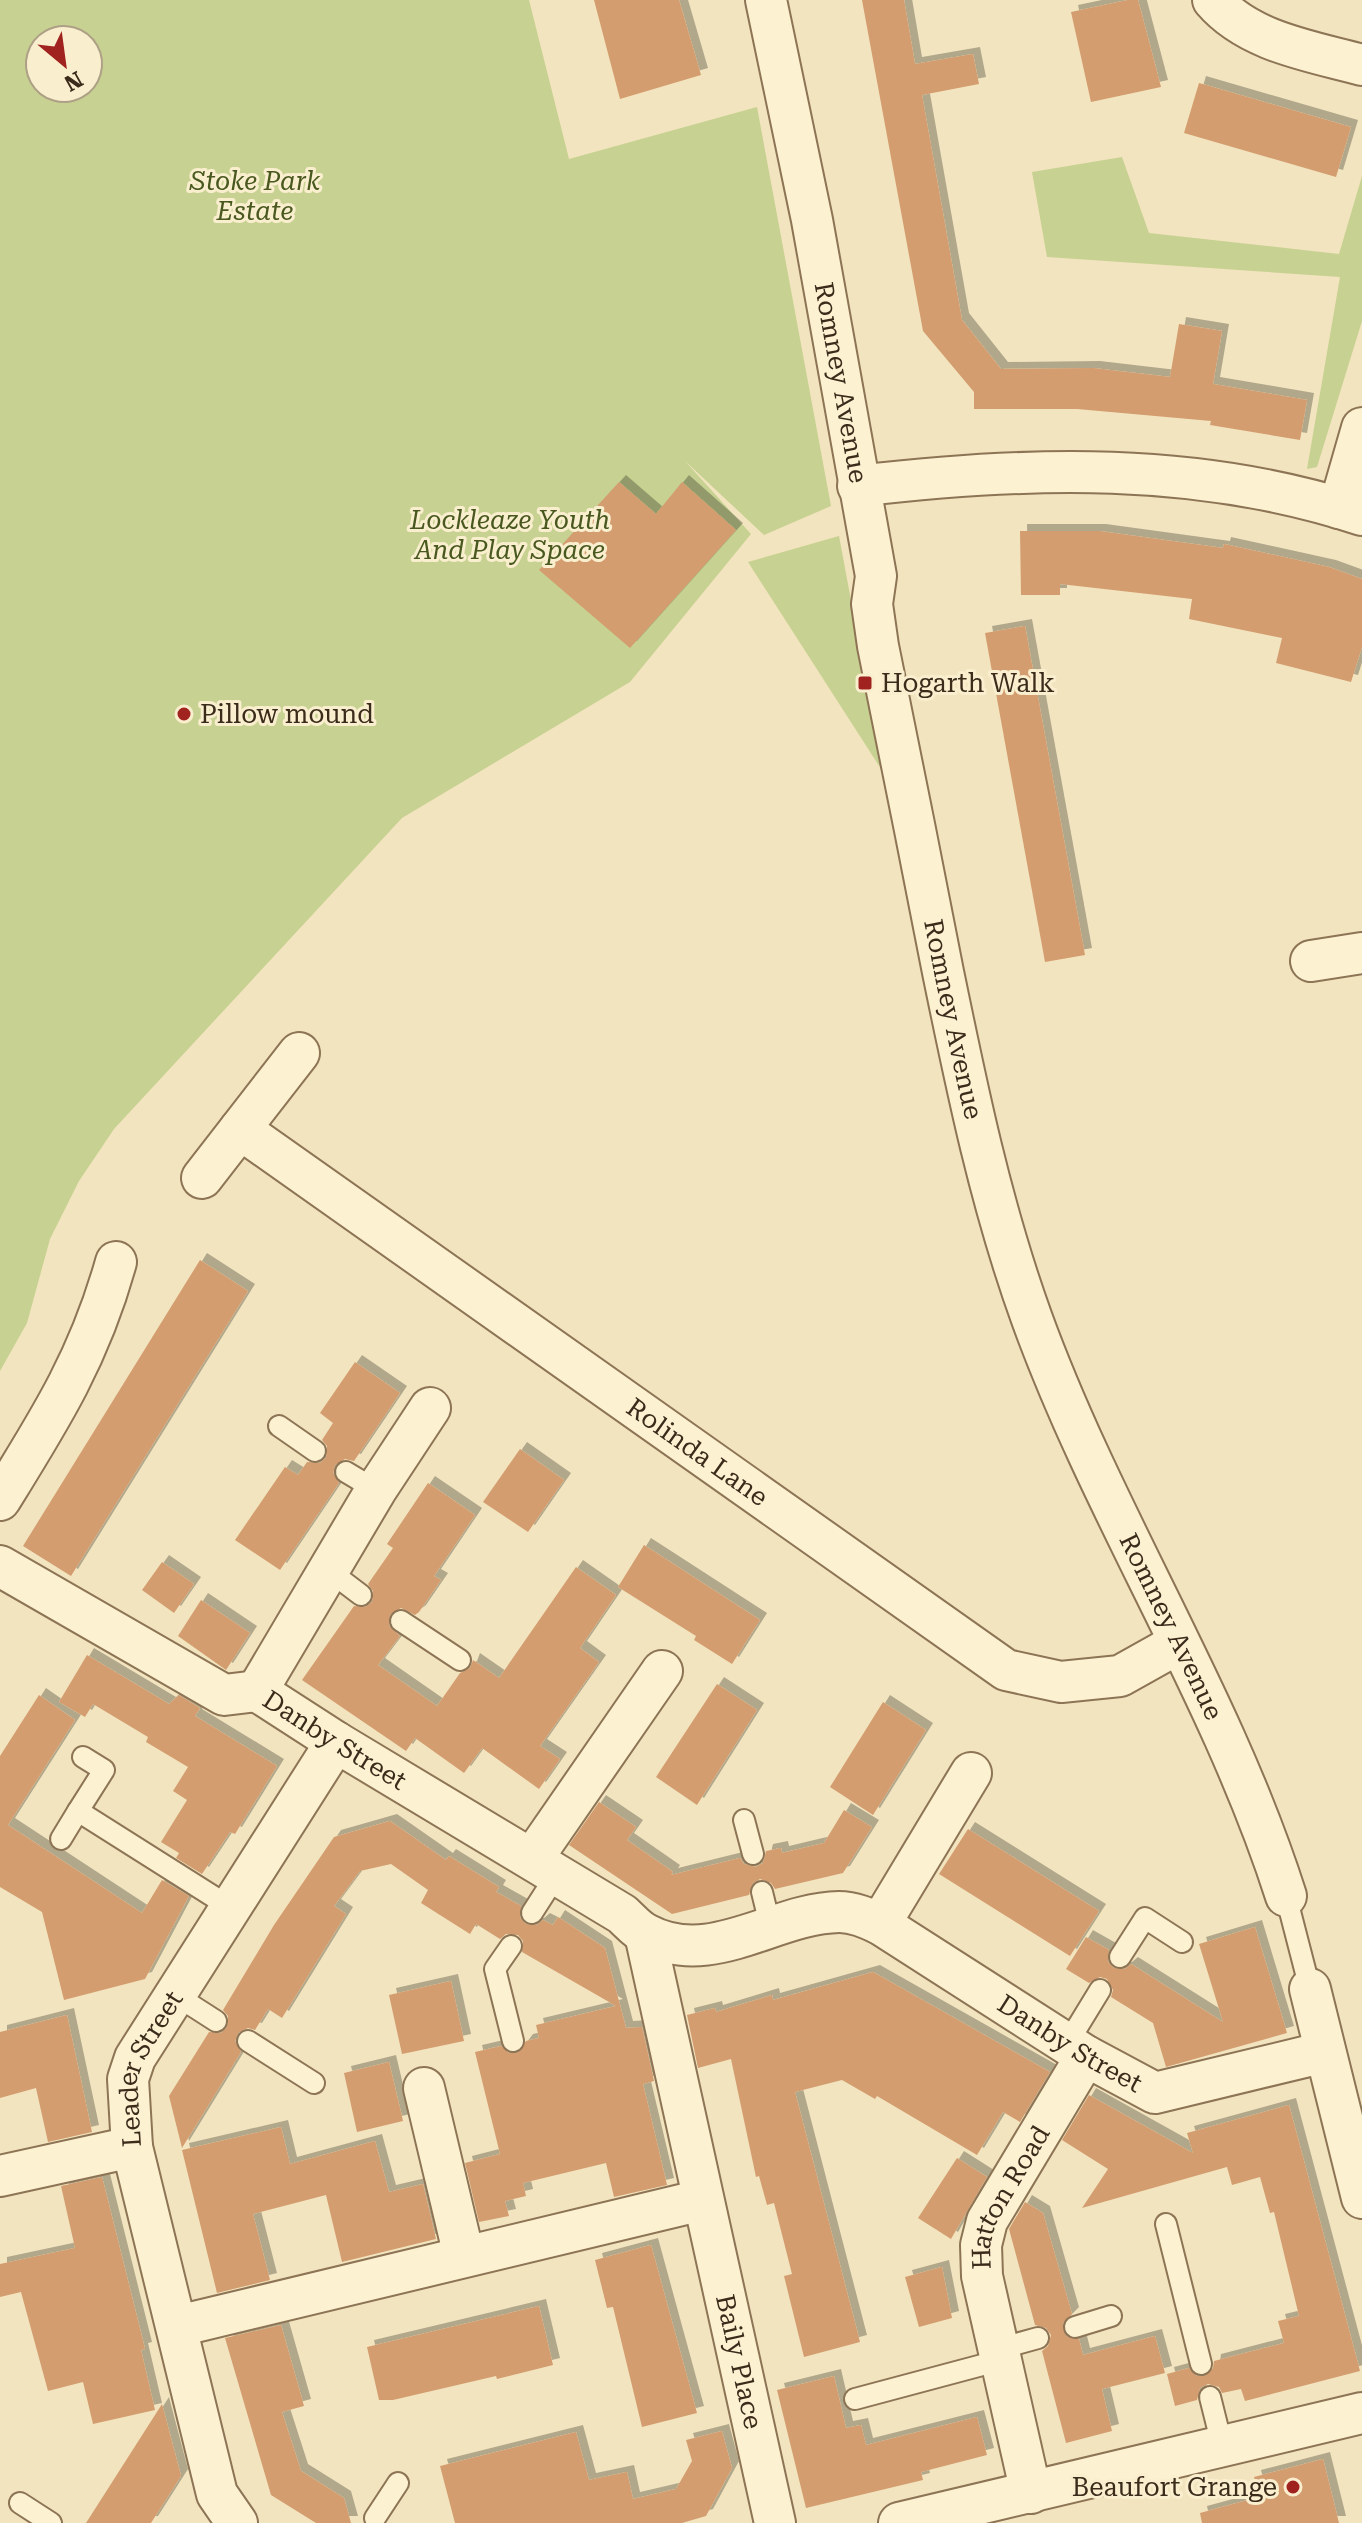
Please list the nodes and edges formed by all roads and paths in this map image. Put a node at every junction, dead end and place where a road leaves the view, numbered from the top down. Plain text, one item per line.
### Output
1 (766, 0) edge
2 (1213, 0) edge
3 (1362, 65) edge
4 (1362, 428) edge
5 (858, 486) junction
6 (1351, 512) edge
7 (1362, 953) edge
8 (1311, 961) dead end
9 (299, 1053) dead end
10 (240, 1129) junction
11 (202, 1178) dead end
12 (116, 1262) dead end
13 (430, 1408) dead end
14 (279, 1426) dead end
15 (315, 1451) dead end
16 (0, 1500) edge
17 (0, 1566) edge
18 (328, 1570) junction
19 (361, 1595) dead end
20 (401, 1621) dead end
21 (1179, 1643) junction
22 (460, 1660) dead end
23 (662, 1671) dead end
24 (257, 1691) junction
25 (336, 1742) junction
26 (83, 1757) dead end
27 (971, 1773) dead end
28 (78, 1811) junction
29 (744, 1820) dead end
30 (61, 1839) dead end
31 (753, 1854) dead end
32 (545, 1867) junction
33 (1286, 1896) joint
34 (233, 1909) junction
35 (532, 1913) dead end
36 (880, 1924) junction
37 (645, 1934) junction
38 (1182, 1942) dead end
39 (511, 1946) dead end
40 (1120, 1957) dead end
41 (1310, 1989) joint
42 (1100, 1990) dead end
43 (177, 1996) junction
44 (216, 2021) dead end
45 (248, 2041) dead end
46 (513, 2041) dead end
47 (1077, 2050) junction
48 (1325, 2052) junction
49 (314, 2083) dead end
50 (424, 2088) dead end
51 (132, 2147) junction
52 (0, 2176) edge
53 (1361, 2186) edge
54 (702, 2200) junction
55 (1166, 2224) dead end
56 (464, 2256) junction
57 (1111, 2316) dead end
58 (178, 2326) junction
59 (1075, 2327) dead end
60 (1038, 2338) dead end
61 (1000, 2355) junction
62 (1201, 2364) dead end
63 (1210, 2397) dead end
64 (855, 2399) dead end
65 (1362, 2413) edge
66 (1222, 2445) junction
67 (398, 2483) dead end
68 (1031, 2493) junction
69 (20, 2503) dead end
70 (218, 2513) edge
71 (375, 2518) dead end
72 (920, 2521) edge
73 (51, 2523) edge
74 (775, 2523) edge

1 - 5 street, Romney Avenue
2 - 3 street
4 - 6 street
5 - 6 street
5 - 21 street, Romney Avenue
7 - 8 street
9 - 10 street
10 - 11 street
10 - 21 street, Rolinda Lane
12 - 16 street
13 - 18 street, Danby Street
14 - 15 lane
17 - 24 street
18 - 19 lane
18 - 24 street, Danby Street
20 - 22 lane
21 - 33 street, Romney Avenue
23 - 32 street
24 - 25 street, Danby Street
25 - 32 street, Danby Street
25 - 34 street, Leader Street
26 - 28 lane
27 - 36 street
28 - 30 lane
28 - 34 lane
29 - 31 lane
32 - 35 lane
32 - 37 street, Danby Street
33 - 41 lane, Romney Avenue
34 - 43 street, Leader Street
36 - 37 street, Danby Street
36 - 47 street, Danby Street
37 - 54 street, Baily Place
38 - 40 lane
39 - 46 lane
41 - 48 street
42 - 47 lane
43 - 44 lane
43 - 51 street, Leader Street
45 - 49 lane
47 - 48 street, Danby Street
47 - 61 street, Hatton Road
48 - 53 street
50 - 56 street
51 - 52 street
51 - 58 street, Leader Street
54 - 56 street
54 - 74 street, Baily Place
55 - 62 lane
56 - 58 street
57 - 59 lane
58 - 70 street, Leader Street
60 - 61 lane
61 - 64 lane
61 - 68 street, Hatton Road
63 - 66 lane
65 - 66 street
66 - 68 street
67 - 71 lane
68 - 72 street
69 - 73 lane

